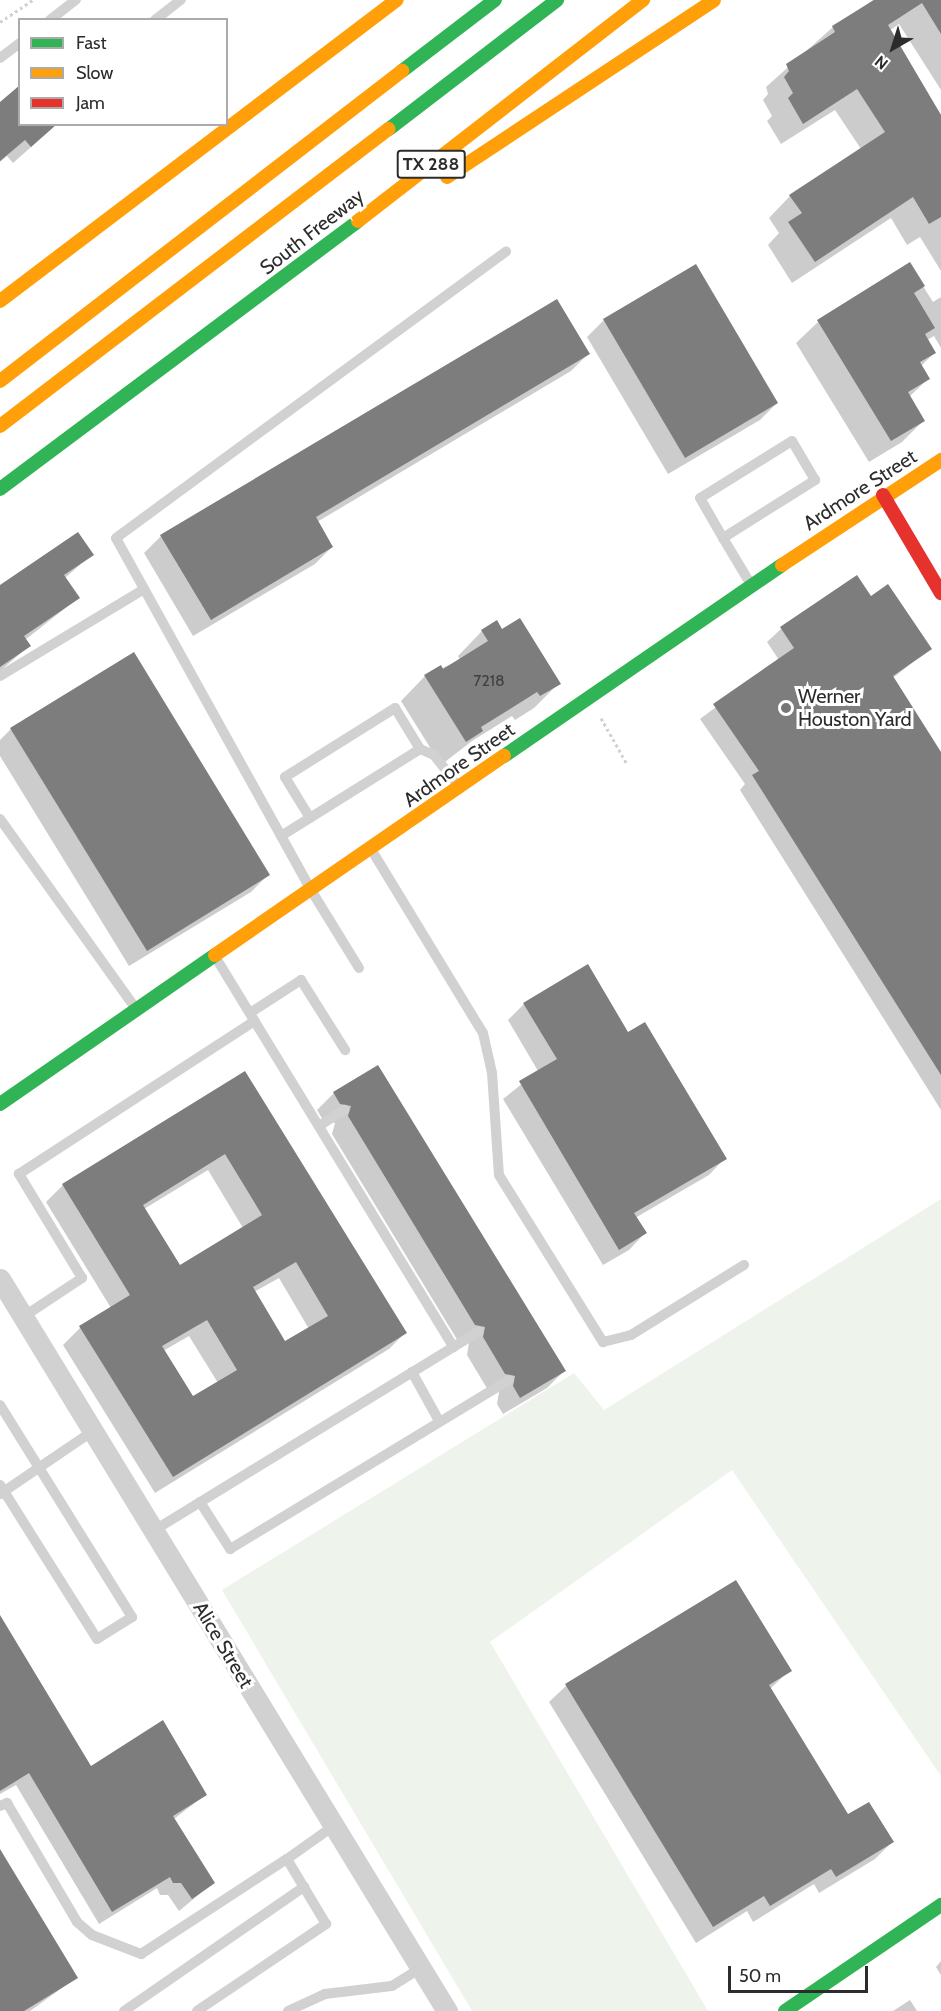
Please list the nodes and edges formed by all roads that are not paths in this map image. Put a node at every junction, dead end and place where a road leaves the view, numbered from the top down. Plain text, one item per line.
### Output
1 (76, 0) edge
2 (181, 0) edge
3 (390, 0) edge
4 (397, 0) edge
5 (495, 0) edge
6 (557, 0) edge
7 (643, 0) edge
8 (714, 0) edge
9 (53, 18) edge
10 (158, 18) edge
11 (365, 24) junction
12 (18, 44) edge
13 (0, 58) edge
14 (436, 184) dead end
15 (397, 210) dead end
16 (506, 252) dead end
17 (0, 301) edge
18 (218, 329) junction
19 (0, 381) edge
20 (0, 426) edge
21 (941, 460) edge
22 (0, 489) edge
23 (883, 495) junction
24 (723, 538) junction
25 (752, 586) junction
26 (144, 589) junction
27 (941, 593) edge
28 (0, 676) edge
29 (420, 749) junction
30 (459, 788) junction
31 (310, 818) junction
32 (0, 819) edge
33 (281, 836) junction
34 (371, 849) junction
35 (311, 890) junction
36 (215, 957) junction
37 (359, 968) dead end
38 (137, 1010) junction
39 (252, 1017) junction
40 (345, 1050) dead end
41 (0, 1104) edge
42 (344, 1110) dead end
43 (318, 1126) junction
44 (744, 1265) dead end
45 (0, 1279) edge
46 (23, 1317) junction
47 (479, 1331) dead end
48 (453, 1347) junction
49 (412, 1372) junction
50 (509, 1380) dead end
51 (0, 1406) edge
52 (439, 1421) junction
53 (93, 1431) junction
54 (39, 1468) junction
55 (1, 1490) edge
56 (200, 1502) junction
57 (153, 1531) junction
58 (0, 1806) edge
59 (335, 1825) junction
60 (287, 1859) junction
61 (304, 1887) junction
62 (941, 1905) edge
63 (421, 1968) junction
64 (124, 2011) edge
65 (197, 2011) edge
66 (288, 2011) edge
67 (447, 2011) edge
68 (785, 2011) edge

1 - 9 lane
2 - 10 lane
3 - 11 main road
4 - 11 main road
5 - 19 main road
6 - 20 main road
7 - 18 main road, South Freeway / TX 288
8 - 14 main road
11 - 17 main road
12 - 13 lane
15 - 18 main road
16 - 26 lane
18 - 22 main road, South Freeway / TX 288
21 - 23 main road, Ardmore Street
23 - 25 main road, Ardmore Street
23 - 27 main road
24 - 24 lane
24 - 25 lane
25 - 30 main road, Ardmore Street
26 - 28 lane
26 - 33 lane
29 - 30 lane
29 - 31 lane
29 - 31 lane
30 - 34 main road, Ardmore Street
31 - 33 lane
32 - 38 lane
33 - 35 lane
34 - 35 main road, Ardmore Street
34 - 44 lane
35 - 36 main road, Ardmore Street
35 - 37 lane
36 - 38 main road, Ardmore Street
36 - 39 lane
38 - 41 main road, Ardmore Street
39 - 40 lane
39 - 43 lane
39 - 46 lane
42 - 43 lane
43 - 48 lane
45 - 46 street, Alice Street
46 - 53 street, Alice Street
47 - 48 lane
48 - 49 lane
49 - 52 lane
49 - 56 lane
50 - 52 lane
51 - 54 lane
52 - 56 lane
53 - 54 lane
53 - 57 street, Alice Street
54 - 55 lane
54 - 55 lane
56 - 57 lane
57 - 59 street, Alice Street
58 - 60 lane
59 - 60 lane
59 - 63 street, Alice Street
60 - 61 lane
61 - 64 lane
61 - 65 lane
62 - 68 main road
63 - 66 lane
63 - 67 street, Alice Street

